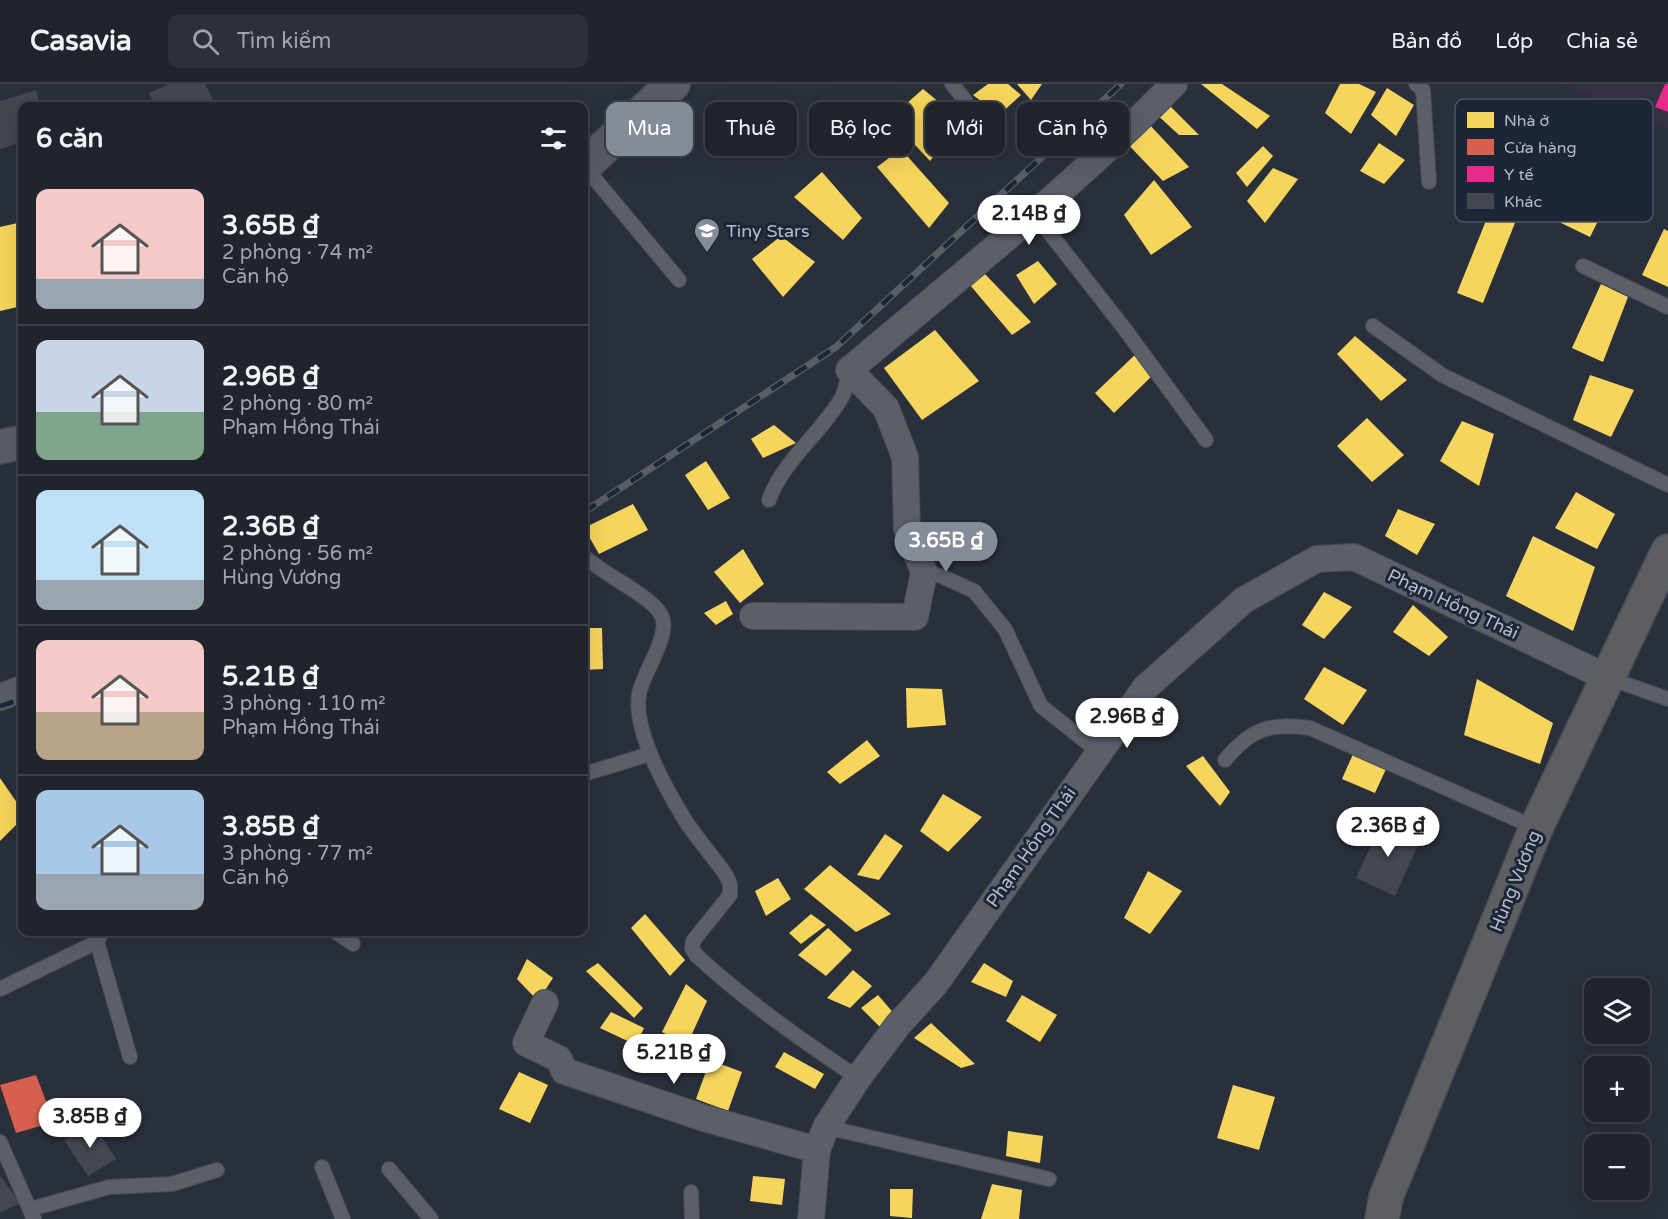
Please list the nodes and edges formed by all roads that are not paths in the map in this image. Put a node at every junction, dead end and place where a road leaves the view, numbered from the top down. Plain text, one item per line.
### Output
1 (673, 84) edge
2 (952, 84) edge
3 (1174, 84) edge
4 (1416, 84) edge
5 (965, 100) dead end
6 (588, 162) edge
7 (588, 171) edge
8 (1429, 182) dead end
9 (1034, 213) junction
10 (1583, 266) dead end
11 (679, 280) dead end
12 (1668, 308) edge
13 (1372, 326) dead end
14 (849, 370) junction
15 (1206, 440) dead end
16 (18, 443) edge
17 (0, 447) edge
18 (1668, 484) edge
19 (769, 500) dead end
20 (1668, 551) edge
21 (588, 559) edge
22 (924, 572) junction
23 (753, 616) dead end
24 (1608, 678) junction
25 (18, 690) edge
26 (0, 697) edge
27 (1668, 699) edge
28 (1099, 752) junction
29 (650, 754) junction
30 (1225, 760) dead end
31 (588, 773) edge
32 (1536, 828) junction
33 (342, 936) edge
34 (100, 937) edge
35 (353, 944) dead end
36 (0, 988) edge
37 (545, 1003) dead end
38 (130, 1057) dead end
39 (858, 1078) junction
40 (821, 1139) junction
41 (0, 1142) edge
42 (322, 1167) dead end
43 (389, 1169) dead end
44 (217, 1170) dead end
45 (1049, 1179) dead end
46 (691, 1192) dead end
47 (33, 1214) edge
48 (343, 1219) edge
49 (431, 1219) edge
50 (692, 1219) edge
51 (812, 1219) edge
52 (1382, 1219) edge

1 - 6 street
2 - 5 lane
3 - 9 street
4 - 8 lane
7 - 11 lane
9 - 14 street
9 - 15 lane
10 - 12 lane
13 - 18 lane
14 - 19 lane
14 - 22 street
16 - 17 street
20 - 24 highway, Hùng Vương
21 - 29 lane
22 - 23 street
22 - 28 lane
24 - 27 lane
24 - 28 street, Phạm Hồng Thái
24 - 32 highway, Hùng Vương
25 - 26 street
28 - 39 street, Phạm Hồng Thái
29 - 31 lane
29 - 39 lane
30 - 32 lane
32 - 52 highway, Hùng Vương
33 - 35 lane
34 - 36 lane
34 - 38 lane
37 - 40 street
39 - 40 street, Phạm Hồng Thái
40 - 45 lane
40 - 51 street, Phạm Hồng Thái
41 - 47 lane
42 - 48 lane
43 - 49 lane
44 - 47 lane
46 - 50 lane

